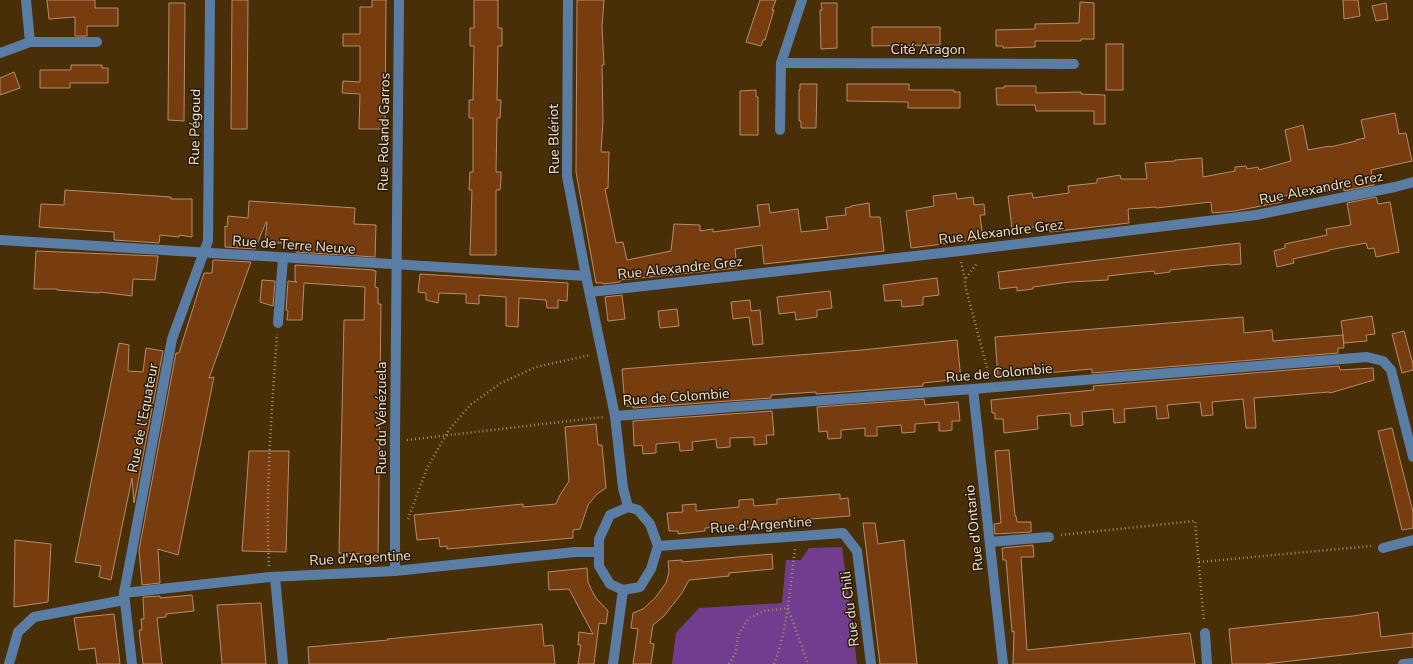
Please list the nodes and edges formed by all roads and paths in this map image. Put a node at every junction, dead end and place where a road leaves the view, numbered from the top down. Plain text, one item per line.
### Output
1 (26, 0) edge
2 (210, 0) edge
3 (399, 0) edge
4 (568, 0) edge
5 (802, 0) edge
6 (30, 42) junction
7 (97, 42) dead end
8 (0, 53) edge
9 (781, 63) junction
10 (1074, 64) dead end
11 (780, 130) dead end
12 (1413, 182) edge
13 (0, 240) edge
14 (960, 251) junction
15 (203, 253) junction
16 (283, 258) junction
17 (978, 262) dead end
18 (397, 265) junction
19 (586, 276) junction
20 (965, 279) junction
21 (590, 292) junction
22 (278, 323) joint
23 (603, 353) junction
24 (992, 387) junction
25 (973, 389) junction
26 (616, 416) junction
27 (445, 436) junction
28 (395, 442) junction
29 (1413, 457) edge
30 (628, 507) junction
31 (407, 523) dead end
32 (796, 536) junction
33 (1049, 537) joint
34 (1413, 540) edge
35 (990, 542) junction
36 (658, 546) junction
37 (1383, 548) joint
38 (857, 551) joint
39 (598, 552) junction
40 (1199, 562) junction
41 (395, 571) junction
42 (272, 577) junction
43 (623, 590) junction
44 (124, 596) junction
45 (788, 608) junction
46 (1205, 633) joint
47 (1413, 663) edge
48 (9, 664) edge
49 (132, 664) edge
50 (283, 664) edge
51 (613, 664) edge
52 (729, 664) edge
53 (774, 664) edge
54 (808, 664) edge
55 (871, 664) edge
56 (1003, 664) edge
57 (1207, 664) edge
58 (1403, 664) edge

1 - 6 street
2 - 15 street, Rue Pégoud
3 - 18 street, Rue Roland Garros
4 - 19 street, Rue Blériot
5 - 9 street
6 - 7 street
6 - 8 street
9 - 10 street, Cité Aragon
9 - 11 street
12 - 14 street, Rue Alexandre Grez
13 - 15 street, Rue de Terre Neuve
14 - 20 path
14 - 21 street, Rue Alexandre Grez
15 - 16 street, Rue de Terre Neuve
15 - 44 street, Rue de l'Equateur
16 - 18 street, Rue de Terre Neuve
16 - 22 street
17 - 20 path
18 - 19 street, Rue de Terre Neuve
18 - 28 street, Rue du Vénézuela
19 - 21 street, Rue Blériot
20 - 24 path
21 - 23 street, Rue Blériot
22 - 42 path
23 - 26 street, Rue Blériot
23 - 27 path
24 - 25 street, Rue de Colombie
24 - 29 street, Rue de Colombie
25 - 26 street, Rue de Colombie
25 - 35 street, Rue d'Ontario
26 - 27 path
26 - 30 street, Rue Blériot
27 - 28 path
27 - 31 path
28 - 41 street, Rue du Vénézuela
30 - 36 street
30 - 39 street
32 - 36 street, Rue d'Argentine
32 - 38 street, Rue d'Argentine
32 - 45 path
33 - 35 street
33 - 40 path
34 - 37 street
35 - 56 street, Rue d'Ontario
36 - 43 street
37 - 40 path
38 - 55 street, Rue du Chili
39 - 41 street, Rue d'Argentine
39 - 43 street
40 - 46 path
41 - 42 street, Rue d'Argentine
42 - 44 street, Rue d'Argentine
42 - 50 street
43 - 51 street
44 - 48 street, Rue d'Argentine
44 - 49 street, Rue de l'Equateur
45 - 52 path
45 - 53 path
45 - 54 path
46 - 57 street
47 - 58 street

